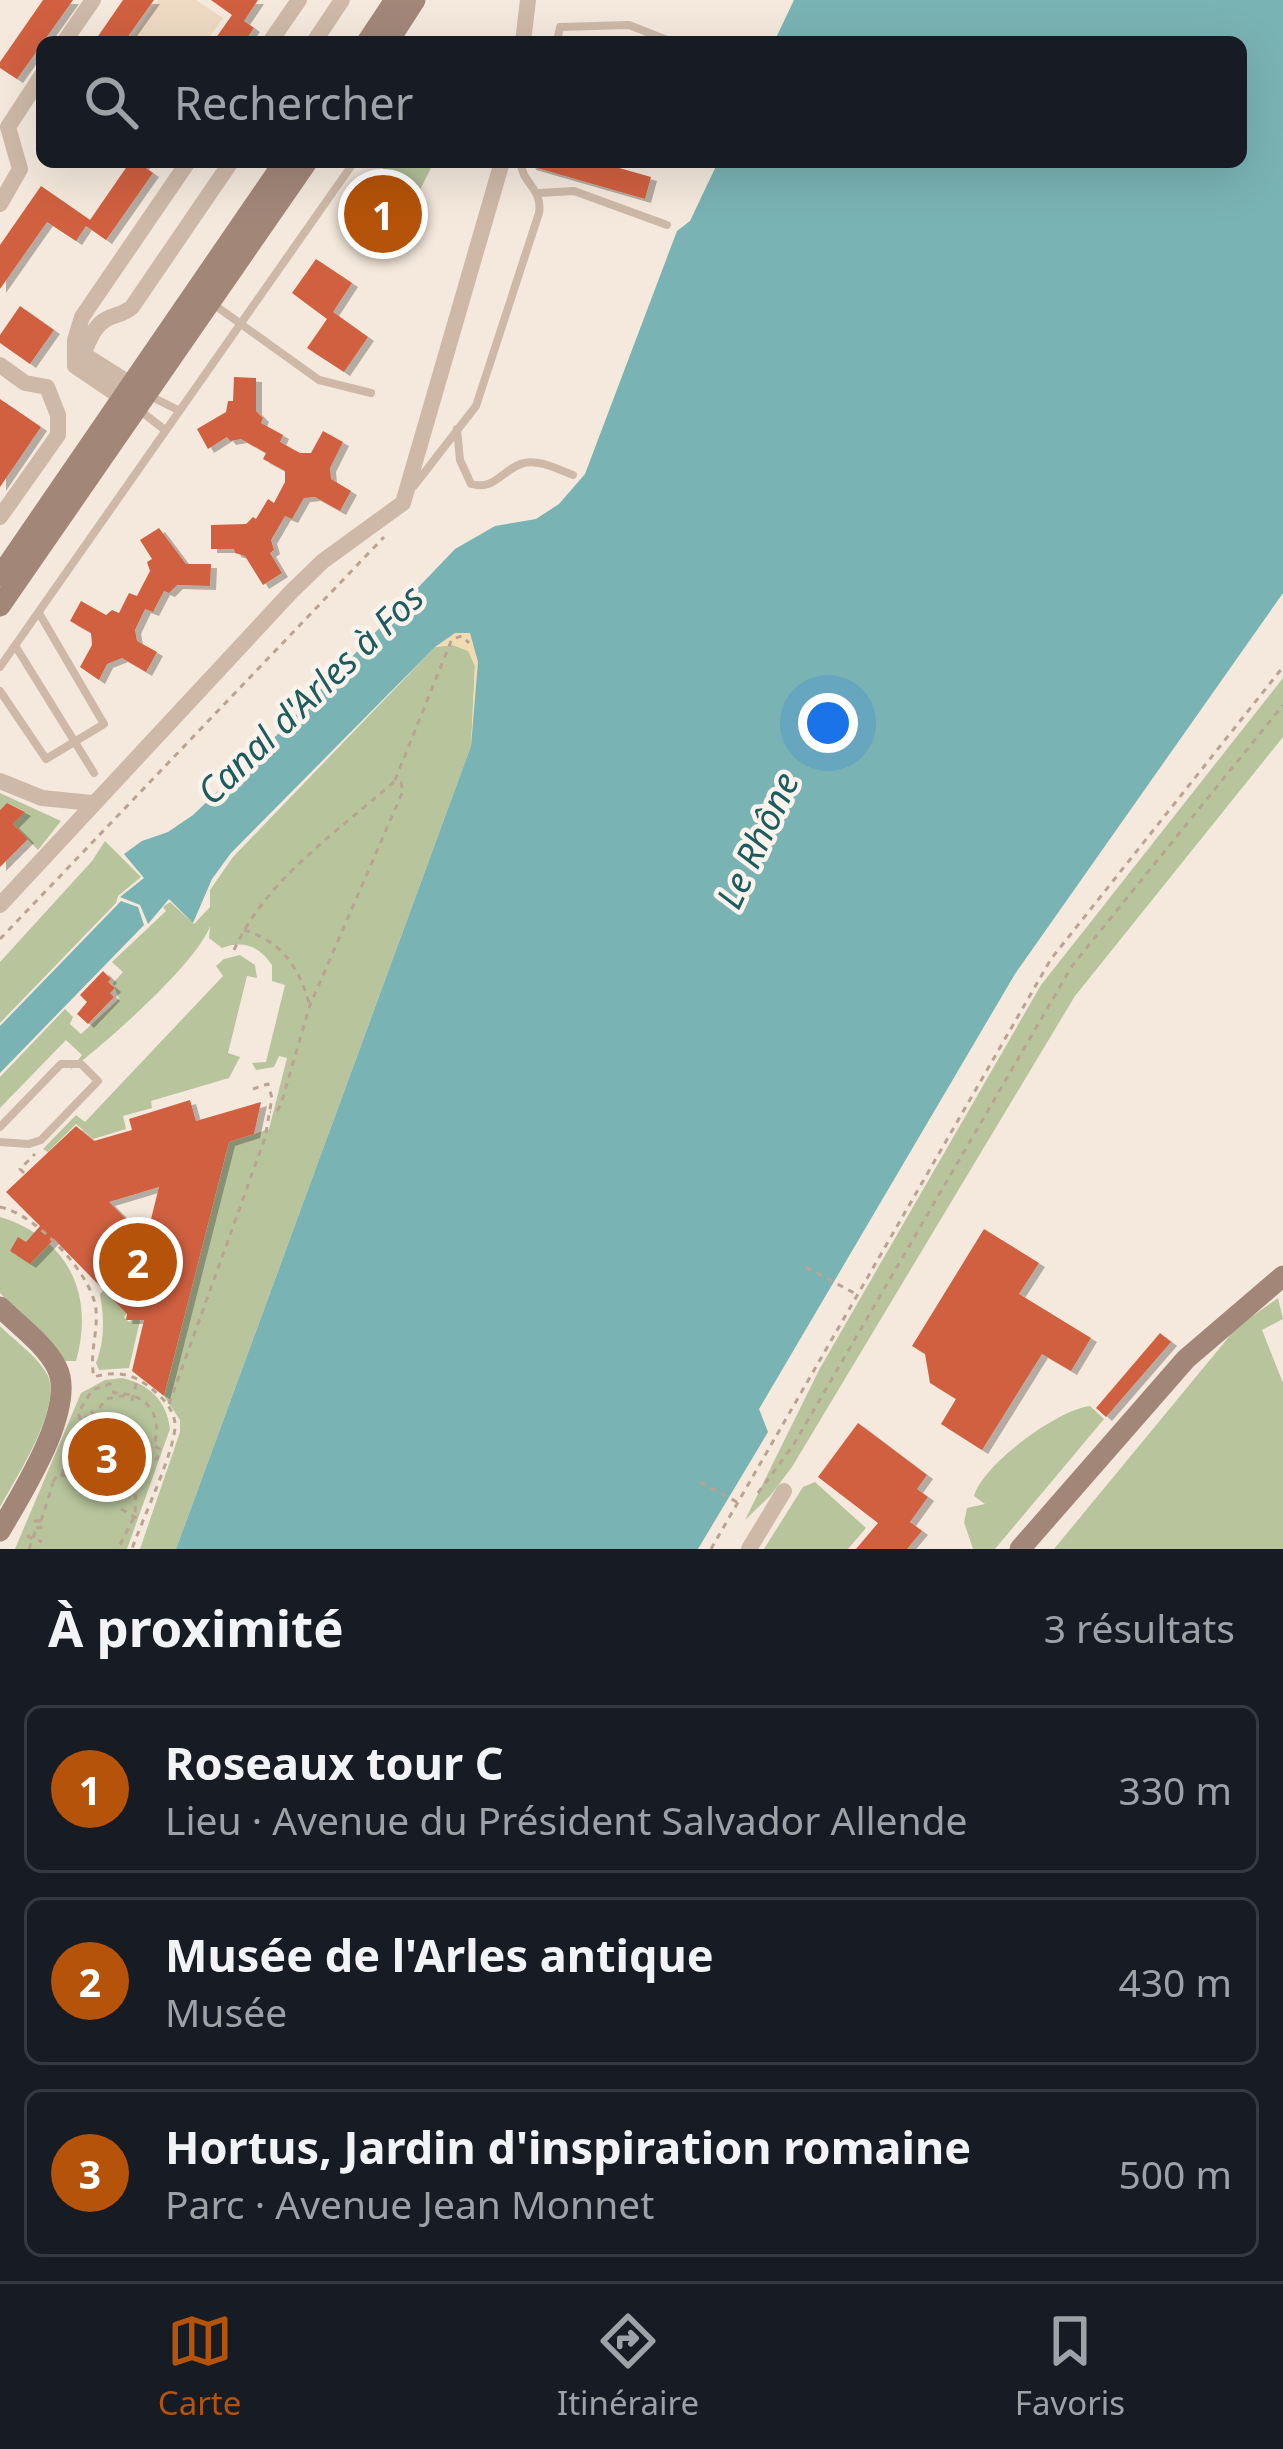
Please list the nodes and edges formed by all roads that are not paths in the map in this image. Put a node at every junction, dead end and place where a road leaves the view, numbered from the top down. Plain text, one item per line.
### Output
1 (93, 0) edge
2 (299, 0) edge
3 (342, 0) edge
4 (395, 0) edge
5 (415, 0) edge
6 (528, 0) edge
7 (68, 36) edge
8 (274, 36) edge
9 (318, 36) edge
10 (371, 36) edge
11 (392, 36) edge
12 (524, 36) edge
13 (558, 36) edge
14 (657, 36) edge
15 (36, 83) edge
16 (184, 168) edge
17 (227, 168) edge
18 (280, 168) edge
19 (302, 168) edge
20 (350, 168) edge
21 (500, 168) edge
22 (521, 168) edge
23 (539, 194) junction
24 (0, 204) edge
25 (667, 226) dead end
26 (203, 296) junction
27 (241, 324) junction
28 (79, 360) junction
29 (0, 365) edge
30 (47, 387) junction
31 (371, 393) dead end
32 (134, 396) junction
33 (178, 410) junction
34 (457, 428) junction
35 (165, 430) junction
36 (573, 475) dead end
37 (403, 503) junction
38 (0, 517) edge
39 (0, 575) edge
40 (0, 606) edge
41 (39, 613) junction
42 (16, 646) junction
43 (0, 667) edge
44 (0, 691) edge
45 (77, 740) junction
46 (94, 773) dead end
47 (0, 781) edge
48 (92, 803) junction
49 (0, 905) edge
50 (0, 1127) edge
51 (0, 1142) edge
52 (1283, 1276) edge
53 (0, 1307) edge
54 (784, 1491) dead end
55 (0, 1531) edge
56 (749, 1549) edge
57 (1020, 1549) edge

1 - 7 street
2 - 8 street
3 - 9 street
4 - 10 street
5 - 11 street
6 - 12 street
13 - 14 lane
15 - 24 street
16 - 28 street
17 - 28 street
18 - 26 street
19 - 26 street
20 - 27 lane
21 - 37 street
22 - 23 lane
23 - 25 lane
23 - 34 lane
26 - 27 lane
26 - 32 street
27 - 31 lane
27 - 33 lane
28 - 30 street
28 - 32 street
29 - 30 street
30 - 38 street
32 - 33 lane
32 - 35 lane
32 - 39 street
32 - 40 street
33 - 35 lane
34 - 36 lane
34 - 37 lane
35 - 41 lane
37 - 48 street
41 - 42 lane
41 - 45 lane
42 - 43 lane
42 - 45 lane
44 - 45 lane
45 - 46 lane
47 - 48 street
48 - 49 street
50 - 51 lane
52 - 57 street
53 - 55 street
54 - 56 street

